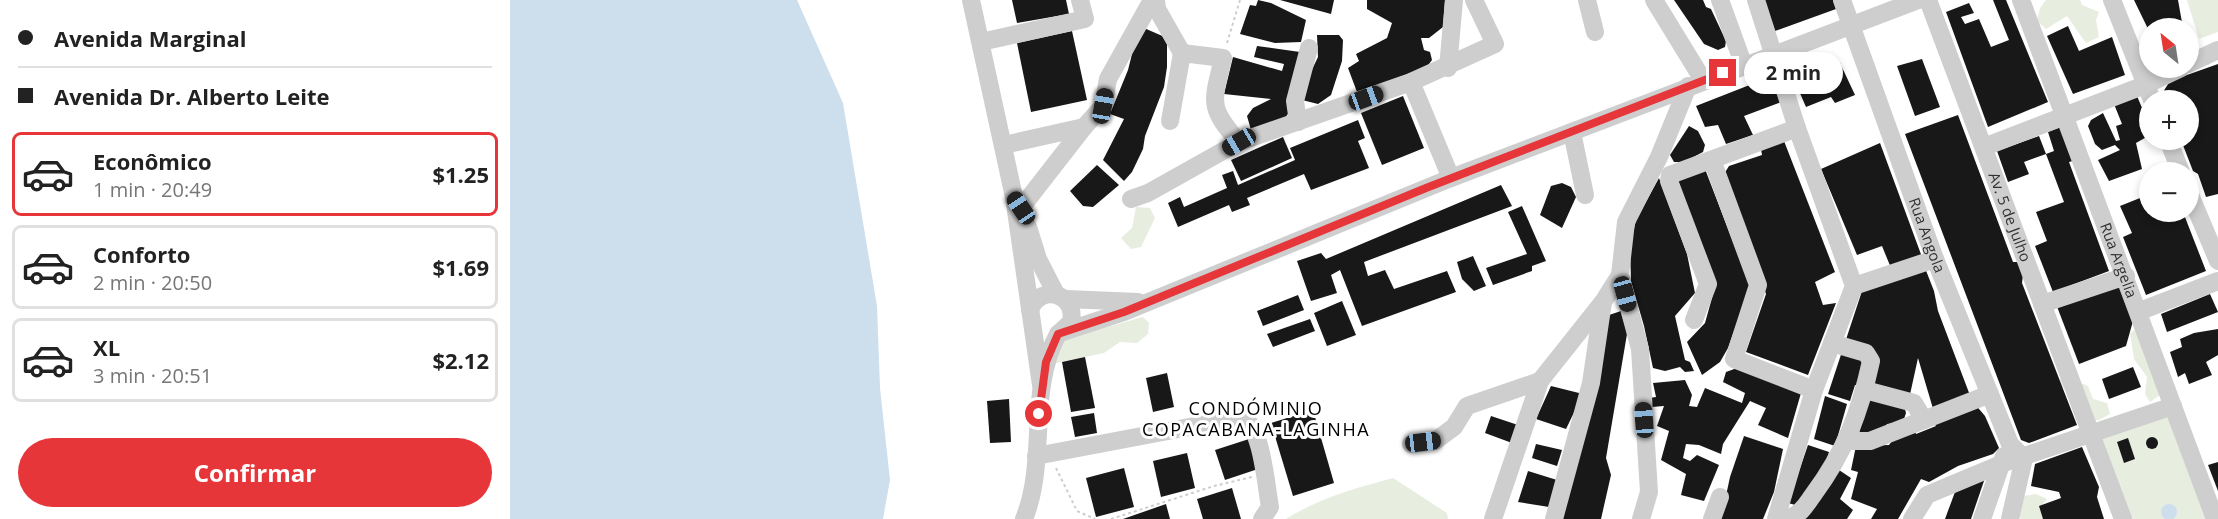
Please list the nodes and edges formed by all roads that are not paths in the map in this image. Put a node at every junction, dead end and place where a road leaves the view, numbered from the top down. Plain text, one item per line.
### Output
1 (971, 0) edge
2 (1080, 0) edge
3 (1154, 0) edge
4 (1454, 0) edge
5 (1474, 0) edge
6 (1587, 0) edge
7 (1654, 0) edge
8 (1719, 0) edge
9 (1756, 0) edge
10 (1842, 0) edge
11 (1918, 0) edge
12 (1928, 0) edge
13 (2021, 0) edge
14 (2112, 0) edge
15 (1851, 25) junction
16 (1595, 32) dead end
17 (981, 42) junction
18 (1309, 48) dead end
19 (2218, 50) edge
20 (1182, 53) junction
21 (1774, 55) junction
22 (2199, 59) edge
23 (1744, 66) junction
24 (1448, 68) junction
25 (2168, 78) edge
26 (1411, 82) junction
27 (1695, 83) junction
28 (2148, 90) edge
29 (2153, 90) edge
30 (2139, 96) edge
31 (2065, 116) junction
32 (1170, 121) dead end
33 (1298, 122) junction
34 (1084, 127) junction
35 (1797, 128) junction
36 (1572, 132) junction
37 (1239, 142) junction
38 (1004, 145) junction
39 (1984, 147) junction
40 (1713, 160) junction
41 (1451, 178) junction
42 (1585, 195) dead end
43 (1131, 199) dead end
44 (1018, 203) junction
45 (2199, 216) edge
46 (1935, 259) junction
47 (2218, 261) edge
48 (1620, 275) junction
49 (2126, 276) junction
50 (2218, 281) edge
51 (1854, 286) junction
52 (1061, 296) junction
53 (1146, 302) junction
54 (1604, 302) junction
55 (2042, 304) junction
56 (2139, 310) junction
57 (1031, 316) junction
58 (1694, 320) dead end
59 (1060, 333) junction
60 (1832, 343) junction
61 (1540, 381) junction
62 (1041, 385) junction
63 (1814, 390) junction
64 (1865, 390) junction
65 (1990, 394) junction
66 (2173, 406) junction
67 (1924, 420) junction
68 (2093, 434) junction
69 (1848, 441) junction
70 (1411, 444) dead end
71 (2010, 444) junction
72 (1036, 456) junction
73 (2024, 458) junction
74 (2001, 464) junction
75 (1720, 497) dead end
76 (1776, 518) edge
77 (1024, 519) edge
78 (1262, 519) edge
79 (1492, 519) edge
80 (1554, 519) edge
81 (1641, 519) edge
82 (1712, 519) edge
83 (1912, 519) edge
84 (1982, 519) edge
85 (2010, 519) edge
86 (2123, 519) edge
87 (2215, 519) edge

1 - 17 street
2 - 17 street
3 - 20 street
3 - 34 street
4 - 24 street
5 - 24 street
6 - 16 street
7 - 27 street
8 - 23 street
9 - 21 street
10 - 15 street, Rua Angola
11 - 15 street
12 - 39 street, Av. 5 de Julho
13 - 31 street, Rua Argelia
14 - 28 street
15 - 21 street
15 - 46 street, Rua Angola
17 - 38 street
18 - 33 street
19 - 22 street
20 - 32 street
20 - 37 street
21 - 23 street
21 - 35 street
23 - 27 street
24 - 26 street
25 - 29 street
26 - 33 street
26 - 41 street
27 - 36 street
27 - 48 street
30 - 31 street
31 - 39 street
31 - 49 street, Rua Argelia
33 - 37 street
34 - 38 street
34 - 44 street
35 - 40 street
35 - 51 street
36 - 41 street
36 - 42 street
37 - 43 street
38 - 44 street
39 - 55 street, Av. 5 de Julho
40 - 58 street
40 - 63 street
41 - 53 street
44 - 52 street
44 - 57 street
45 - 47 street
46 - 51 street
46 - 65 street, Rua Angola
48 - 54 street
48 - 81 street
49 - 55 street
49 - 56 street, Rua Argelia
50 - 56 street
51 - 60 street
52 - 53 street
52 - 57 street
52 - 59 street
53 - 59 street
54 - 61 street
54 - 80 street
55 - 68 street, Av. 5 de Julho
56 - 66 street, Rua Argelia
57 - 59 street
57 - 62 street
59 - 62 street
60 - 63 street
60 - 64 street
61 - 70 street
61 - 79 street
62 - 72 street
63 - 76 street
64 - 67 street
64 - 69 street
65 - 67 street
65 - 71 street, Rua Angola
66 - 68 street
66 - 87 street, Rua Argelia
67 - 69 street
68 - 73 street
68 - 86 street, Av. 5 de Julho
69 - 76 street
71 - 73 street, Rua Angola
71 - 74 street
72 - 77 street
72 - 78 street
73 - 74 street
73 - 85 street
74 - 83 street
74 - 84 street
75 - 82 street

